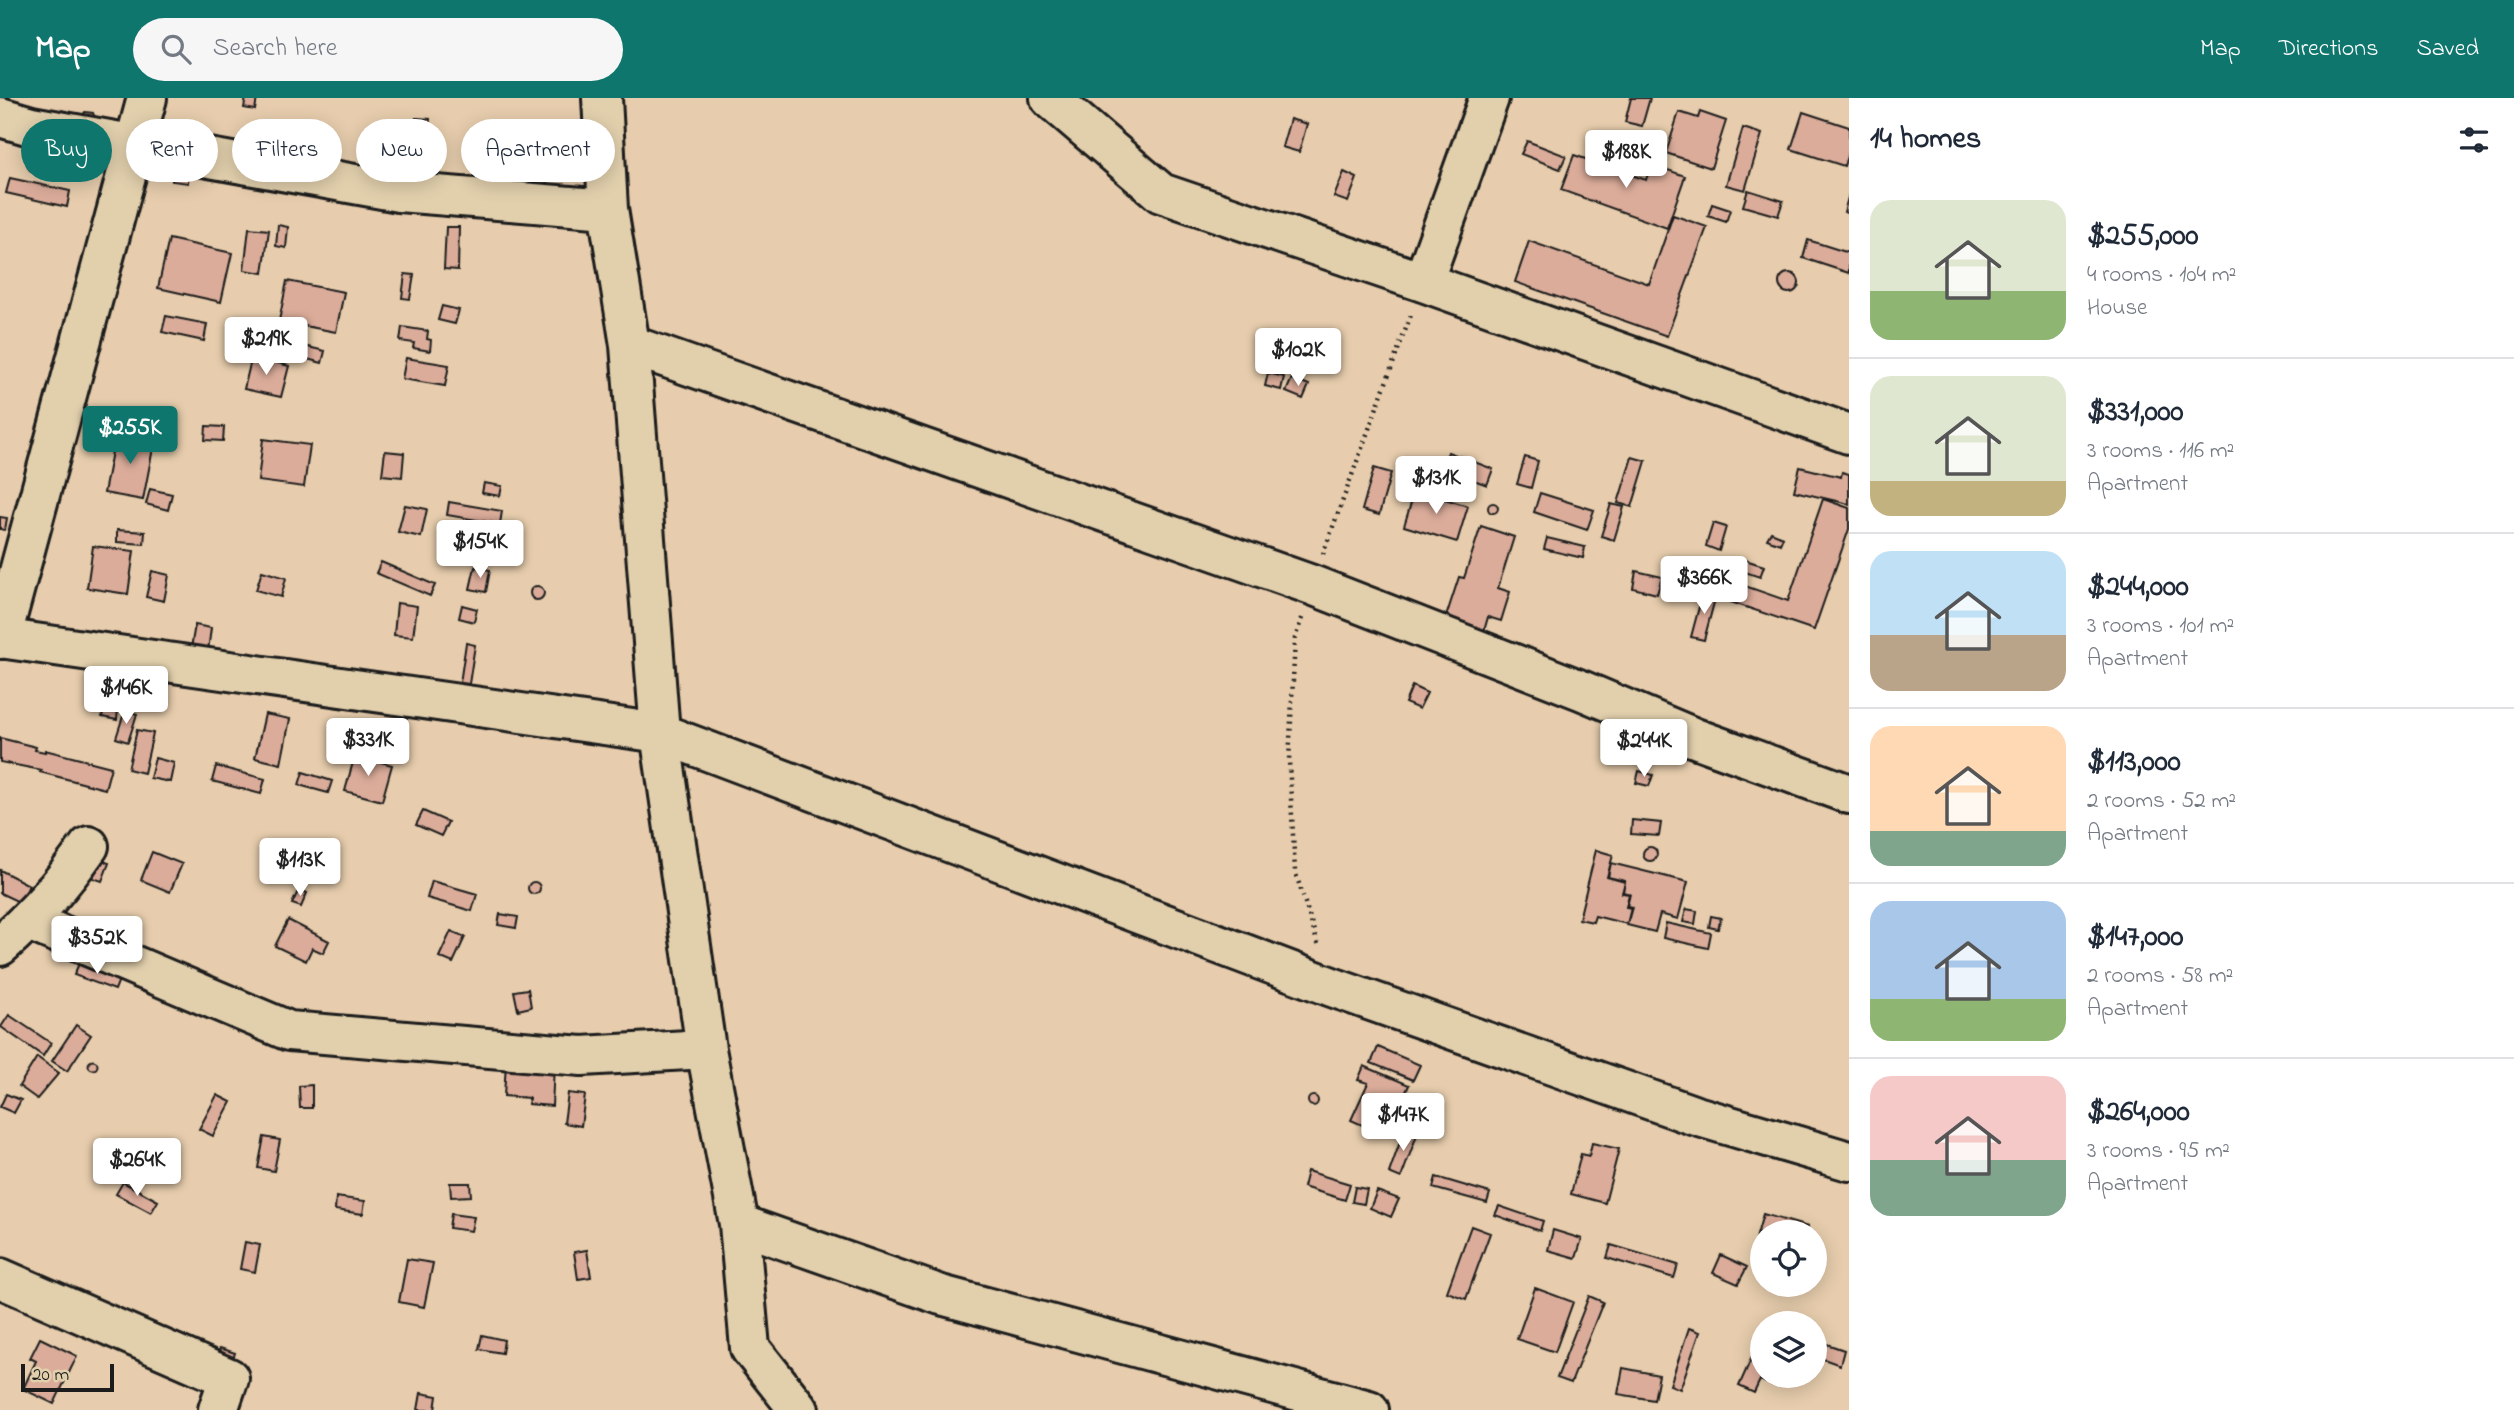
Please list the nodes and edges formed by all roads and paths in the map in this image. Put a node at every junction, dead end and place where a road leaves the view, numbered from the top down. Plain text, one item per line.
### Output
1 (147, 98) edge
2 (602, 98) edge
3 (1050, 98) edge
4 (1489, 98) edge
5 (0, 117) edge
6 (141, 119) edge
7 (126, 144) edge
8 (218, 160) edge
9 (126, 174) edge
10 (608, 209) junction
11 (1423, 282) junction
12 (630, 345) junction
13 (1849, 434) edge
14 (0, 638) edge
15 (660, 733) junction
16 (1849, 794) edge
17 (89, 846) dead end
18 (29, 920) junction
19 (0, 946) edge
20 (706, 1049) junction
21 (1849, 1161) edge
22 (739, 1224) junction
23 (0, 1278) edge
24 (218, 1410) edge
25 (799, 1410) edge
26 (1369, 1410) edge

1 - 6 street
2 - 10 street
3 - 11 street
4 - 11 street
5 - 7 street
8 - 10 street
9 - 14 street
10 - 12 street
11 - 13 street
12 - 15 street
12 - 16 street
14 - 15 street
15 - 20 street
15 - 21 street
17 - 18 street
18 - 19 street
18 - 20 street
20 - 22 street
22 - 25 street
22 - 26 street
23 - 24 street

